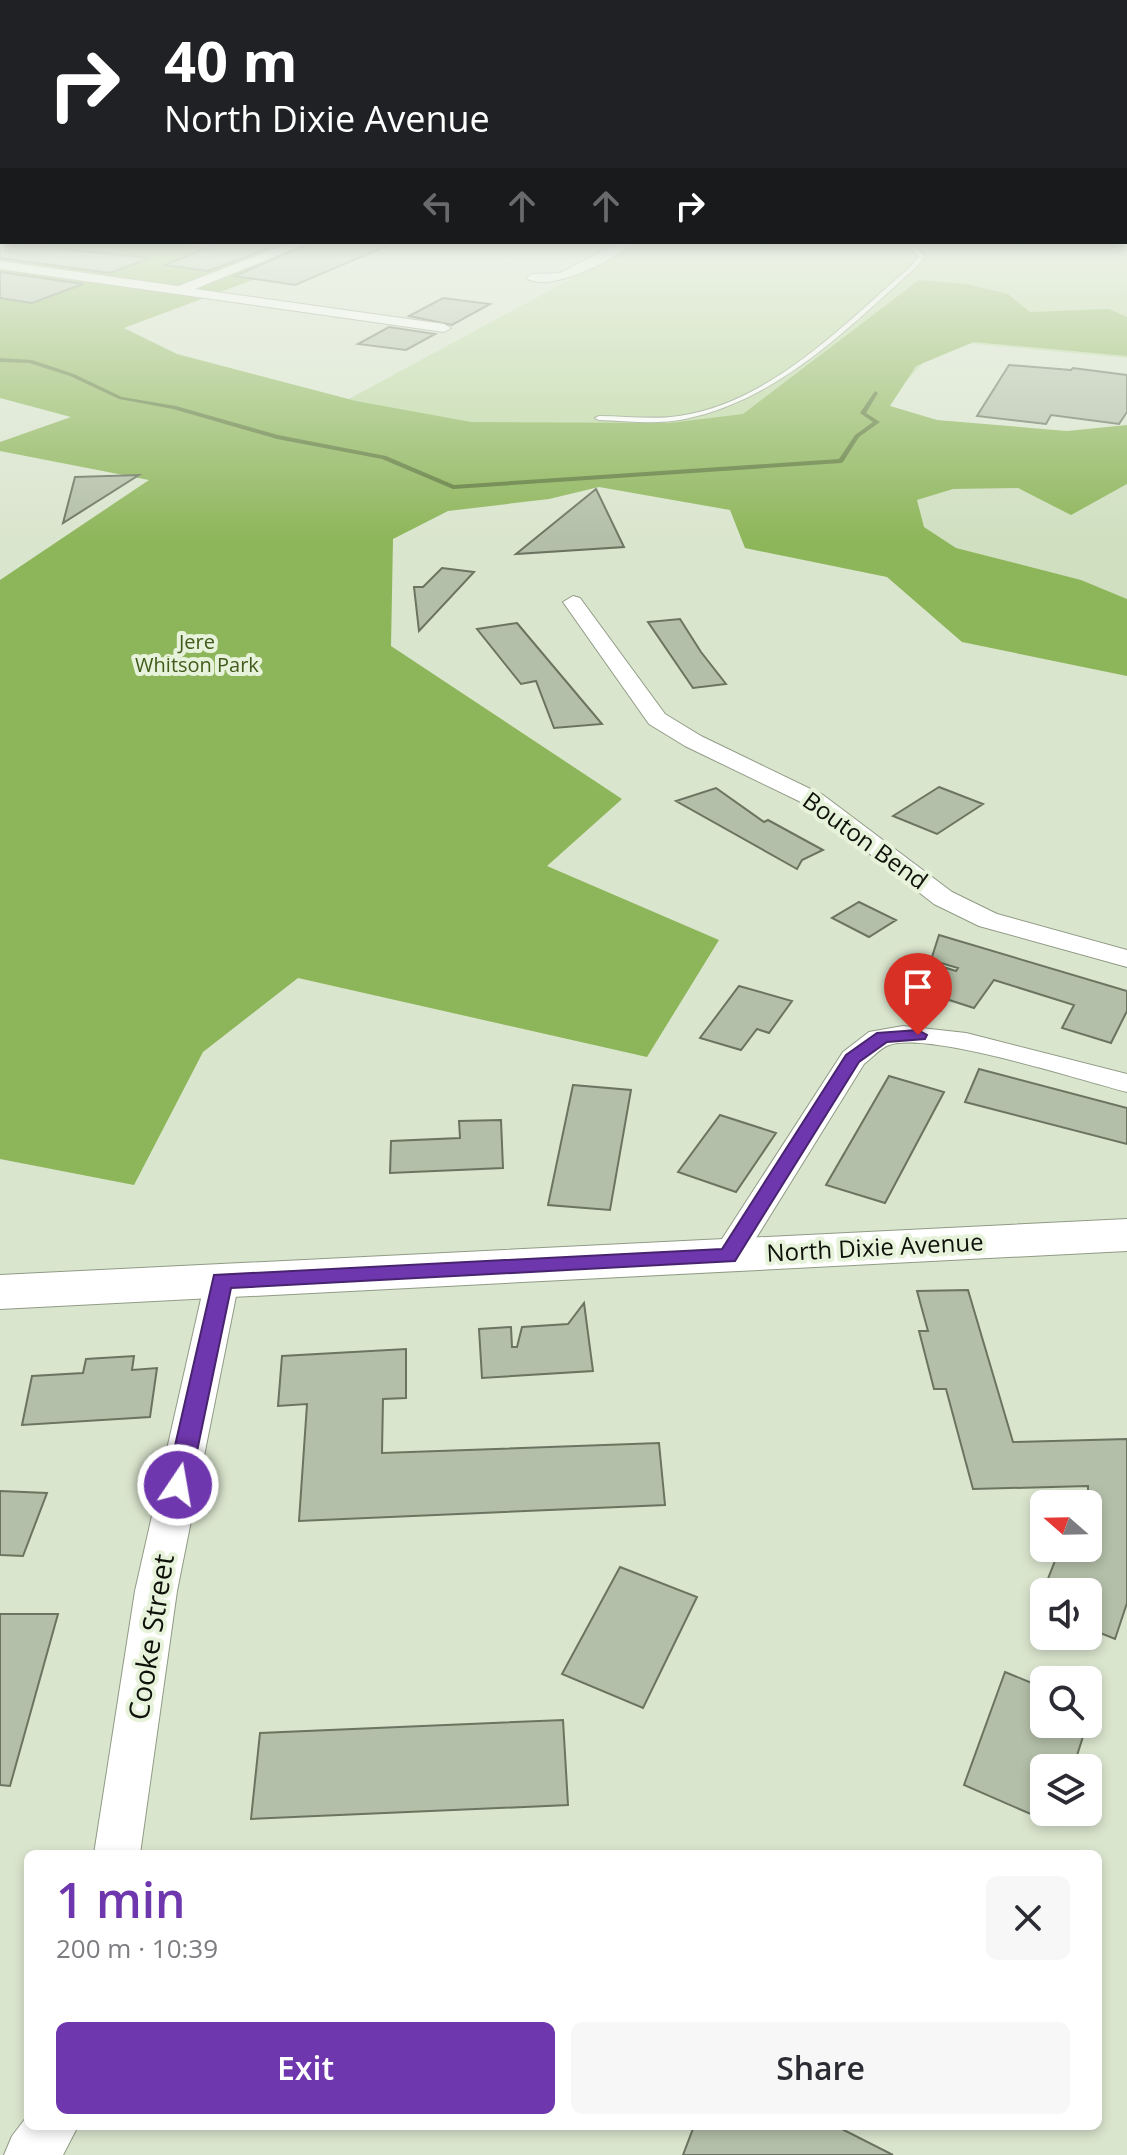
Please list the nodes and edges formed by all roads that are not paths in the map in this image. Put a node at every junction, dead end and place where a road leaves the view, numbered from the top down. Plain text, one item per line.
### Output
1 (830, 340) edge
2 (599, 418) dead end
3 (573, 602) dead end
4 (1127, 959) edge
5 (1127, 1083) edge
6 (1127, 1235) edge
7 (728, 1256) junction
8 (222, 1281) junction
9 (0, 1292) edge
10 (118, 1850) edge
11 (49, 2130) edge
12 (31, 2155) edge

1 - 2 lane
3 - 4 street, Bouton Bend
5 - 7 street
6 - 7 street, North Dixie Avenue
7 - 8 street, North Dixie Avenue
8 - 9 street, North Dixie Avenue
8 - 10 street, Cooke Street
11 - 12 street

